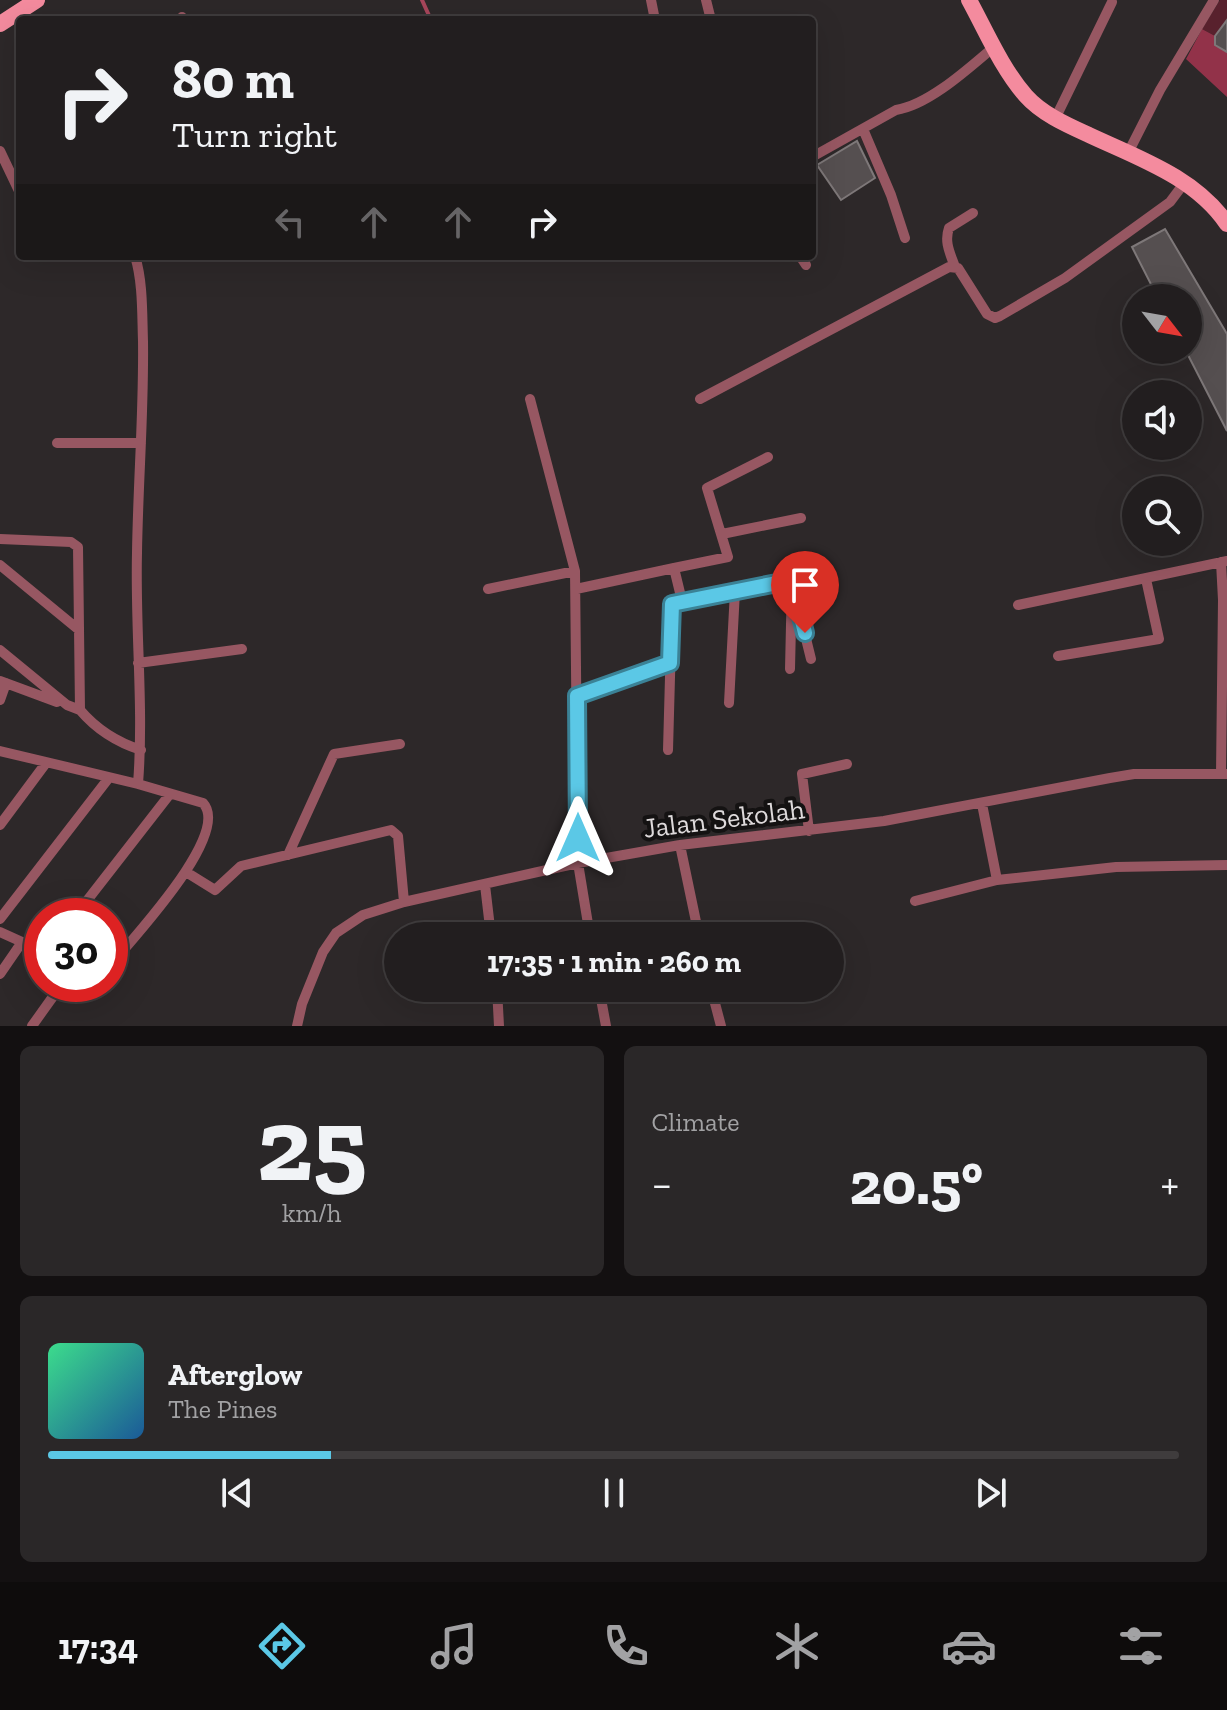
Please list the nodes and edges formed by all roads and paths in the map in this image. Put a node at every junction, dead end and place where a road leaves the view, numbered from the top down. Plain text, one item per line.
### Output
1 (37, 0) edge
2 (969, 0) edge
3 (1214, 0) edge
4 (1112, 2) dead end
5 (22, 16) edge
6 (995, 46) junction
7 (1055, 119) junction
8 (863, 129) junction
9 (0, 151) edge
10 (1128, 153) junction
11 (816, 155) edge
12 (1185, 182) junction
13 (16, 185) edge
14 (973, 213) dead end
15 (1227, 224) edge
16 (905, 238) dead end
17 (136, 260) edge
18 (955, 267) junction
19 (530, 399) dead end
20 (700, 399) dead end
21 (57, 443) dead end
22 (141, 443) junction
23 (768, 457) dead end
24 (801, 518) dead end
25 (722, 534) junction
26 (0, 539) edge
27 (1224, 561) edge
28 (0, 565) edge
29 (674, 568) junction
30 (575, 571) junction
31 (826, 574) dead end
32 (1146, 579) junction
33 (792, 580) junction
34 (488, 589) dead end
35 (576, 589) junction
36 (735, 591) junction
37 (682, 601) junction
38 (1018, 605) dead end
39 (79, 630) junction
40 (242, 649) dead end
41 (0, 650) edge
42 (1058, 656) dead end
43 (811, 659) dead end
44 (138, 663) junction
45 (670, 663) junction
46 (790, 669) dead end
47 (3, 682) edge
48 (577, 696) junction
49 (0, 700) edge
50 (729, 703) dead end
51 (67, 705) junction
52 (80, 710) junction
53 (400, 744) dead end
54 (141, 750) junction
55 (668, 750) dead end
56 (0, 751) edge
57 (46, 763) junction
58 (847, 764) dead end
59 (1224, 774) edge
60 (108, 779) junction
61 (138, 784) junction
62 (170, 794) junction
63 (982, 804) junction
64 (0, 825) edge
65 (809, 831) junction
66 (680, 845) junction
67 (288, 855) junction
68 (578, 863) junction
69 (1227, 865) edge
70 (186, 872) junction
71 (997, 880) junction
72 (485, 885) junction
73 (89, 898) edge
74 (915, 901) dead end
75 (404, 902) junction
76 (0, 919) edge
77 (489, 922) edge
78 (588, 922) edge
79 (696, 922) edge
80 (0, 932) edge
81 (22, 942) joint
82 (128, 944) edge
83 (0, 974) edge
84 (49, 1002) edge
85 (498, 1002) edge
86 (602, 1002) edge
87 (715, 1002) edge
88 (32, 1026) edge
89 (297, 1026) edge
90 (499, 1026) edge
91 (606, 1026) edge
92 (721, 1026) edge

1 - 5 main road
2 - 6 main road
3 - 10 street
4 - 7 street
6 - 7 main road
6 - 8 street
7 - 10 main road
8 - 11 street
8 - 16 street
9 - 13 street
10 - 12 main road
12 - 15 main road
12 - 18 street
14 - 18 street
17 - 22 street
18 - 20 street
19 - 30 street
21 - 22 street
22 - 44 street
23 - 25 street
24 - 25 street
25 - 29 street
26 - 39 street
27 - 32 street
27 - 59 street
28 - 39 street
29 - 35 street
29 - 37 street
30 - 34 street
30 - 35 street
31 - 33 street
32 - 38 street
32 - 42 street
33 - 36 street
33 - 43 street
33 - 46 street
35 - 48 street
36 - 37 street
36 - 50 street
37 - 45 street
39 - 52 street
40 - 44 street
41 - 51 street
44 - 54 street
45 - 48 street
45 - 55 street
47 - 49 street
47 - 51 street
48 - 68 street
51 - 52 street
52 - 54 street
53 - 67 street
54 - 61 street
56 - 57 street
57 - 60 street
57 - 64 street
58 - 65 street
59 - 63 street, Jalan Sekolah
60 - 61 street
60 - 76 street
61 - 62 street
62 - 70 street
62 - 73 street
63 - 65 street, Jalan Sekolah
63 - 71 street
65 - 66 street, Jalan Sekolah
66 - 68 street, Jalan Sekolah
66 - 79 street
67 - 70 street
67 - 75 street
68 - 72 street, Jalan Sekolah
68 - 78 street
69 - 71 street
70 - 82 street
71 - 74 street
72 - 75 street, Jalan Sekolah
72 - 77 street
75 - 89 street, Jalan Sekolah
80 - 81 street
81 - 83 street
84 - 88 street
85 - 90 street
86 - 91 street
87 - 92 street

